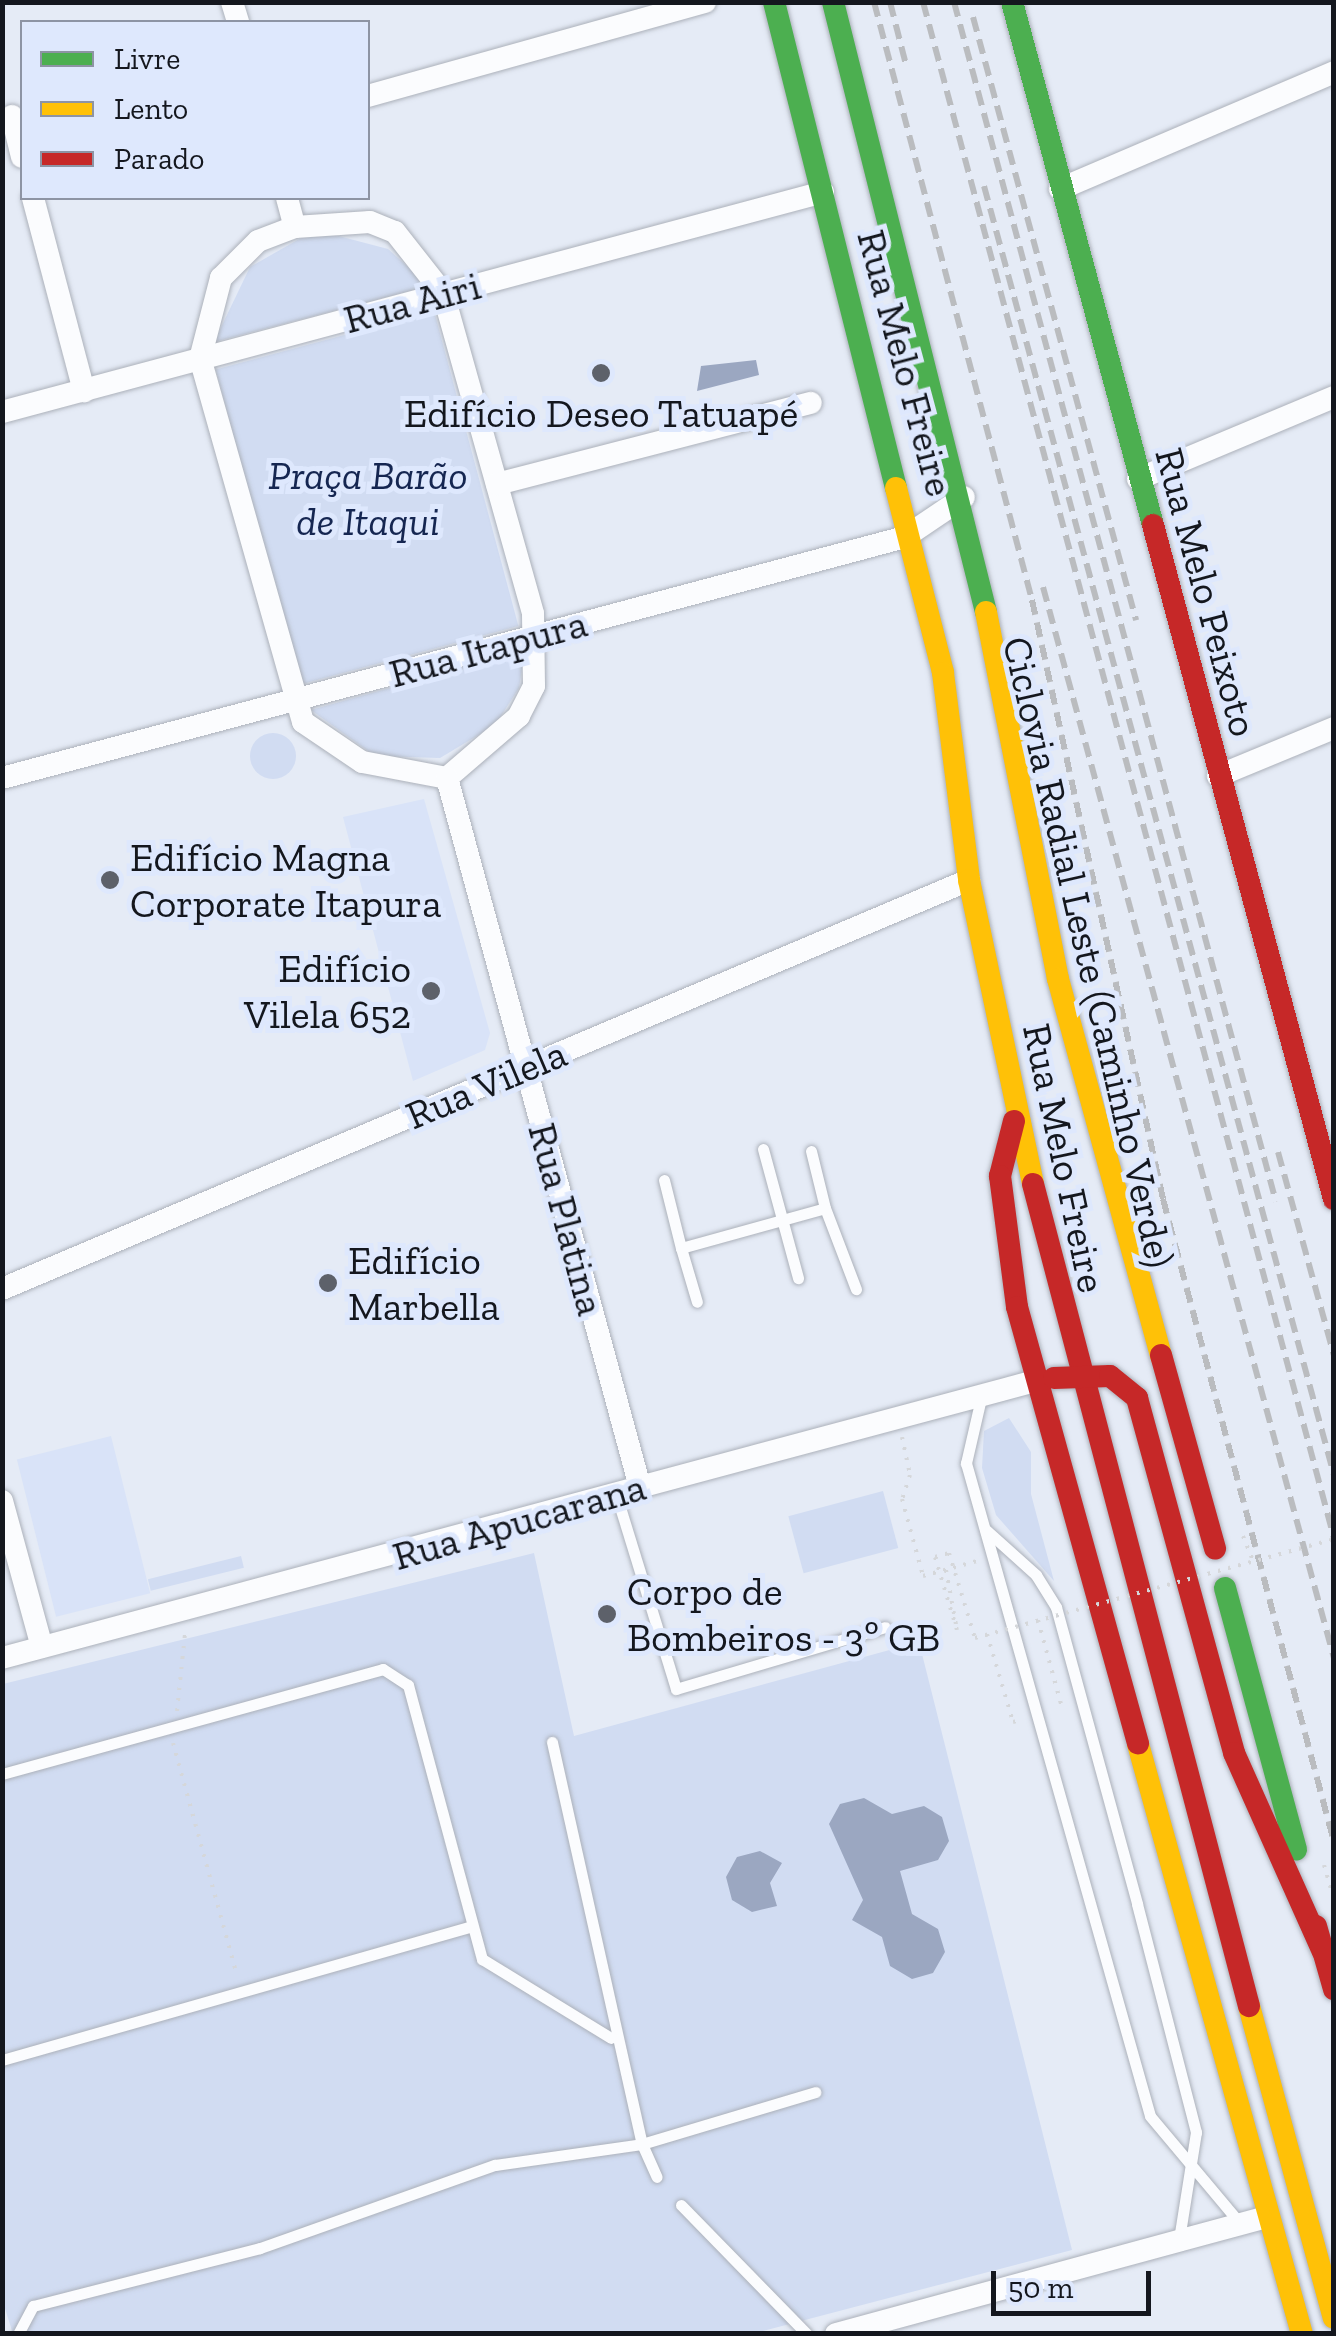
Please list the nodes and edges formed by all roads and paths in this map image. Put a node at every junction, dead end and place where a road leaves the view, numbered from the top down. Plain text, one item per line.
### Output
1 (705, 2) edge
2 (774, 2) edge
3 (819, 2) edge
4 (833, 2) edge
5 (1012, 2) edge
6 (1334, 72) edge
7 (370, 95) edge
8 (12, 116) dead end
9 (20, 149) edge
10 (872, 157) junction
11 (1060, 189) junction
12 (822, 192) junction
13 (34, 200) edge
14 (288, 200) edge
15 (295, 227) junction
16 (443, 293) junction
17 (200, 359) junction
18 (84, 391) junction
19 (1334, 397) edge
20 (811, 403) dead end
21 (2, 412) edge
22 (1138, 479) junction
23 (497, 484) junction
24 (964, 498) junction
25 (911, 533) junction
26 (536, 636) junction
27 (294, 700) junction
28 (1334, 728) edge
29 (1218, 776) junction
30 (2, 778) edge
31 (448, 778) junction
32 (970, 880) junction
33 (526, 1066) junction
34 (1016, 1118) junction
35 (764, 1149) dead end
36 (811, 1151) dead end
37 (664, 1180) dead end
38 (1334, 1199) edge
39 (825, 1208) junction
40 (780, 1219) junction
41 (681, 1248) junction
42 (798, 1278) dead end
43 (2, 1289) edge
44 (856, 1289) dead end
45 (697, 1302) dead end
46 (1077, 1375) junction
47 (1036, 1381) junction
48 (983, 1394) junction
49 (898, 1417) junction
50 (640, 1487) junction
51 (616, 1494) junction
52 (2, 1501) edge
53 (985, 1529) junction
54 (1334, 1538) edge
55 (1224, 1543) joint
56 (993, 1557) junction
57 (946, 1570) junction
58 (1234, 1581) joint
59 (191, 1610) junction
60 (1038, 1620) junction
61 (885, 1626) dead end
62 (987, 1634) junction
63 (42, 1647) junction
64 (2, 1658) edge
65 (1062, 1708) dead end
66 (1013, 1722) dead end
67 (170, 1729) junction
68 (552, 1742) dead end
69 (2, 1774) edge
70 (1323, 1861) dead end
71 (1334, 1899) edge
72 (469, 1927) junction
73 (1323, 1952) junction
74 (1334, 1990) edge
75 (240, 1992) junction
76 (611, 2038) junction
77 (2, 2060) edge
78 (814, 2092) dead end
79 (642, 2144) junction
80 (1194, 2176) junction
81 (658, 2177) dead end
82 (681, 2205) dead end
83 (1264, 2218) junction
84 (1241, 2224) junction
85 (1179, 2240) junction
86 (1334, 2318) edge
87 (873, 2329) edge
88 (18, 2334) edge
89 (806, 2334) edge
90 (836, 2334) edge
91 (1302, 2334) edge

1 - 7 street
2 - 12 main road, Rua Melo Freire
3 - 10 main road
4 - 10 main road, Rua Melo Freire
5 - 11 main road, Rua Melo Peixoto
6 - 11 street
8 - 9 street
10 - 24 main road, Rua Melo Freire
11 - 22 main road, Rua Melo Peixoto
12 - 16 street, Rua Airi
12 - 25 main road, Rua Melo Freire
13 - 18 street
14 - 15 street
15 - 16 street
15 - 17 street
16 - 17 street, Rua Airi
16 - 23 street
17 - 18 street, Rua Airi
17 - 27 street
18 - 21 street, Rua Airi
19 - 22 street
20 - 23 street
22 - 29 main road, Rua Melo Peixoto
23 - 26 street
24 - 25 street, Rua Itapura
24 - 55 main road, Rua Melo Freire
25 - 26 street, Rua Itapura
25 - 32 main road, Rua Melo Freire
26 - 27 street, Rua Itapura
26 - 31 street
27 - 30 street, Rua Itapura
27 - 31 street
28 - 29 street
29 - 38 main road, Rua Melo Peixoto
31 - 33 street, Rua Platina
32 - 33 street, Rua Vilela
32 - 34 main road, Rua Melo Freire
33 - 43 street, Rua Vilela
33 - 50 street, Rua Platina
34 - 46 main road, Rua Melo Freire
34 - 47 main road
35 - 40 lane
36 - 39 lane
37 - 41 lane
39 - 40 lane
39 - 44 lane
40 - 41 lane
40 - 42 lane
41 - 45 lane
46 - 47 main road
46 - 73 main road
46 - 86 main road, Rua Melo Freire
47 - 48 street, Rua Apucarana
47 - 83 main road
48 - 49 street, Rua Apucarana
48 - 53 lane
49 - 50 street, Rua Apucarana
49 - 57 path
50 - 51 street, Rua Apucarana
51 - 59 street, Rua Apucarana
51 - 61 lane
52 - 63 street
53 - 56 lane
53 - 80 lane
54 - 60 path, bridge
55 - 58 path
56 - 57 path
56 - 80 lane
57 - 62 path, bridge
58 - 73 main road
59 - 63 street, Rua Apucarana
59 - 67 path
60 - 62 path, bridge
60 - 65 path
62 - 66 path
63 - 64 street, Rua Apucarana
67 - 69 lane
67 - 72 lane
67 - 75 path
68 - 76 lane
70 - 71 path
72 - 75 lane
72 - 76 lane
73 - 74 main road
75 - 77 lane
76 - 79 lane
78 - 79 lane
79 - 81 lane
79 - 88 lane
80 - 84 lane
80 - 85 lane
82 - 89 lane
83 - 84 street
83 - 91 main road
84 - 85 street
85 - 87 street
87 - 90 street

